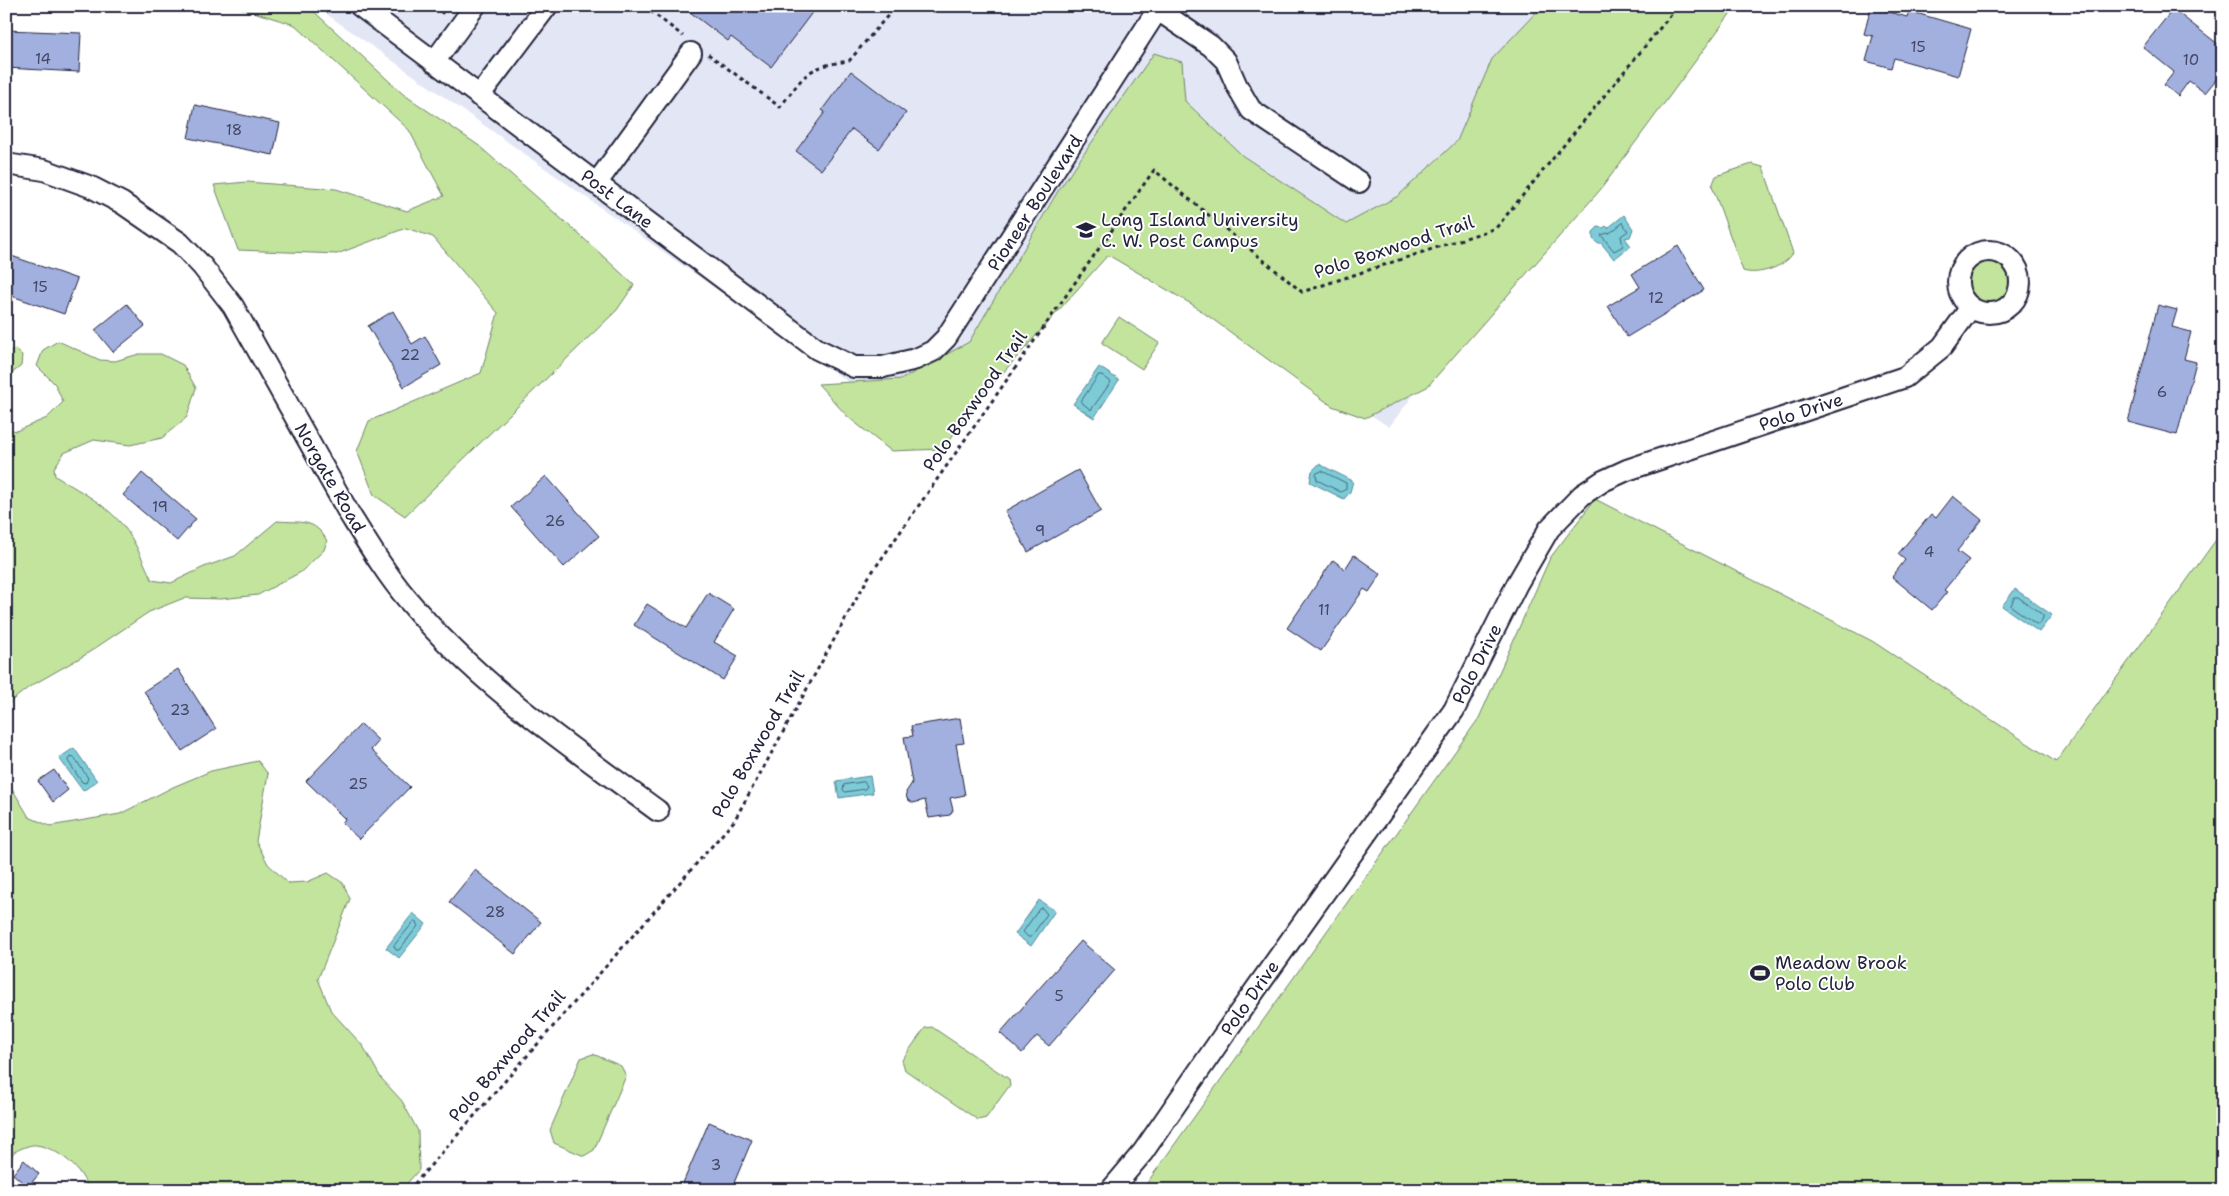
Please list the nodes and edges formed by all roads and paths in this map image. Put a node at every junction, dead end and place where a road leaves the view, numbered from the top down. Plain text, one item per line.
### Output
1 (360, 6) edge
2 (434, 6) edge
3 (475, 6) edge
4 (547, 6) edge
5 (644, 6) edge
6 (896, 6) edge
7 (1678, 6) edge
8 (1159, 8) edge
9 (450, 18) dead end
10 (691, 46) junction
11 (434, 62) junction
12 (479, 96) junction
13 (6, 164) edge
14 (1359, 182) dead end
15 (596, 184) junction
16 (1970, 307) dead end
17 (883, 367) joint
18 (658, 811) dead end
19 (409, 1190) edge
20 (1111, 1190) edge

1 - 11 street, Post Lane
2 - 9 path
3 - 11 street
4 - 12 street
5 - 10 path
6 - 10 path
7 - 19 path, Polo Boxwood Trail
8 - 14 street
8 - 17 street, Pioneer Boulevard
10 - 15 street
11 - 12 street, Post Lane
12 - 15 street, Post Lane
13 - 18 street, Norgate Road
15 - 17 street, Post Lane
16 - 20 street, Polo Drive

